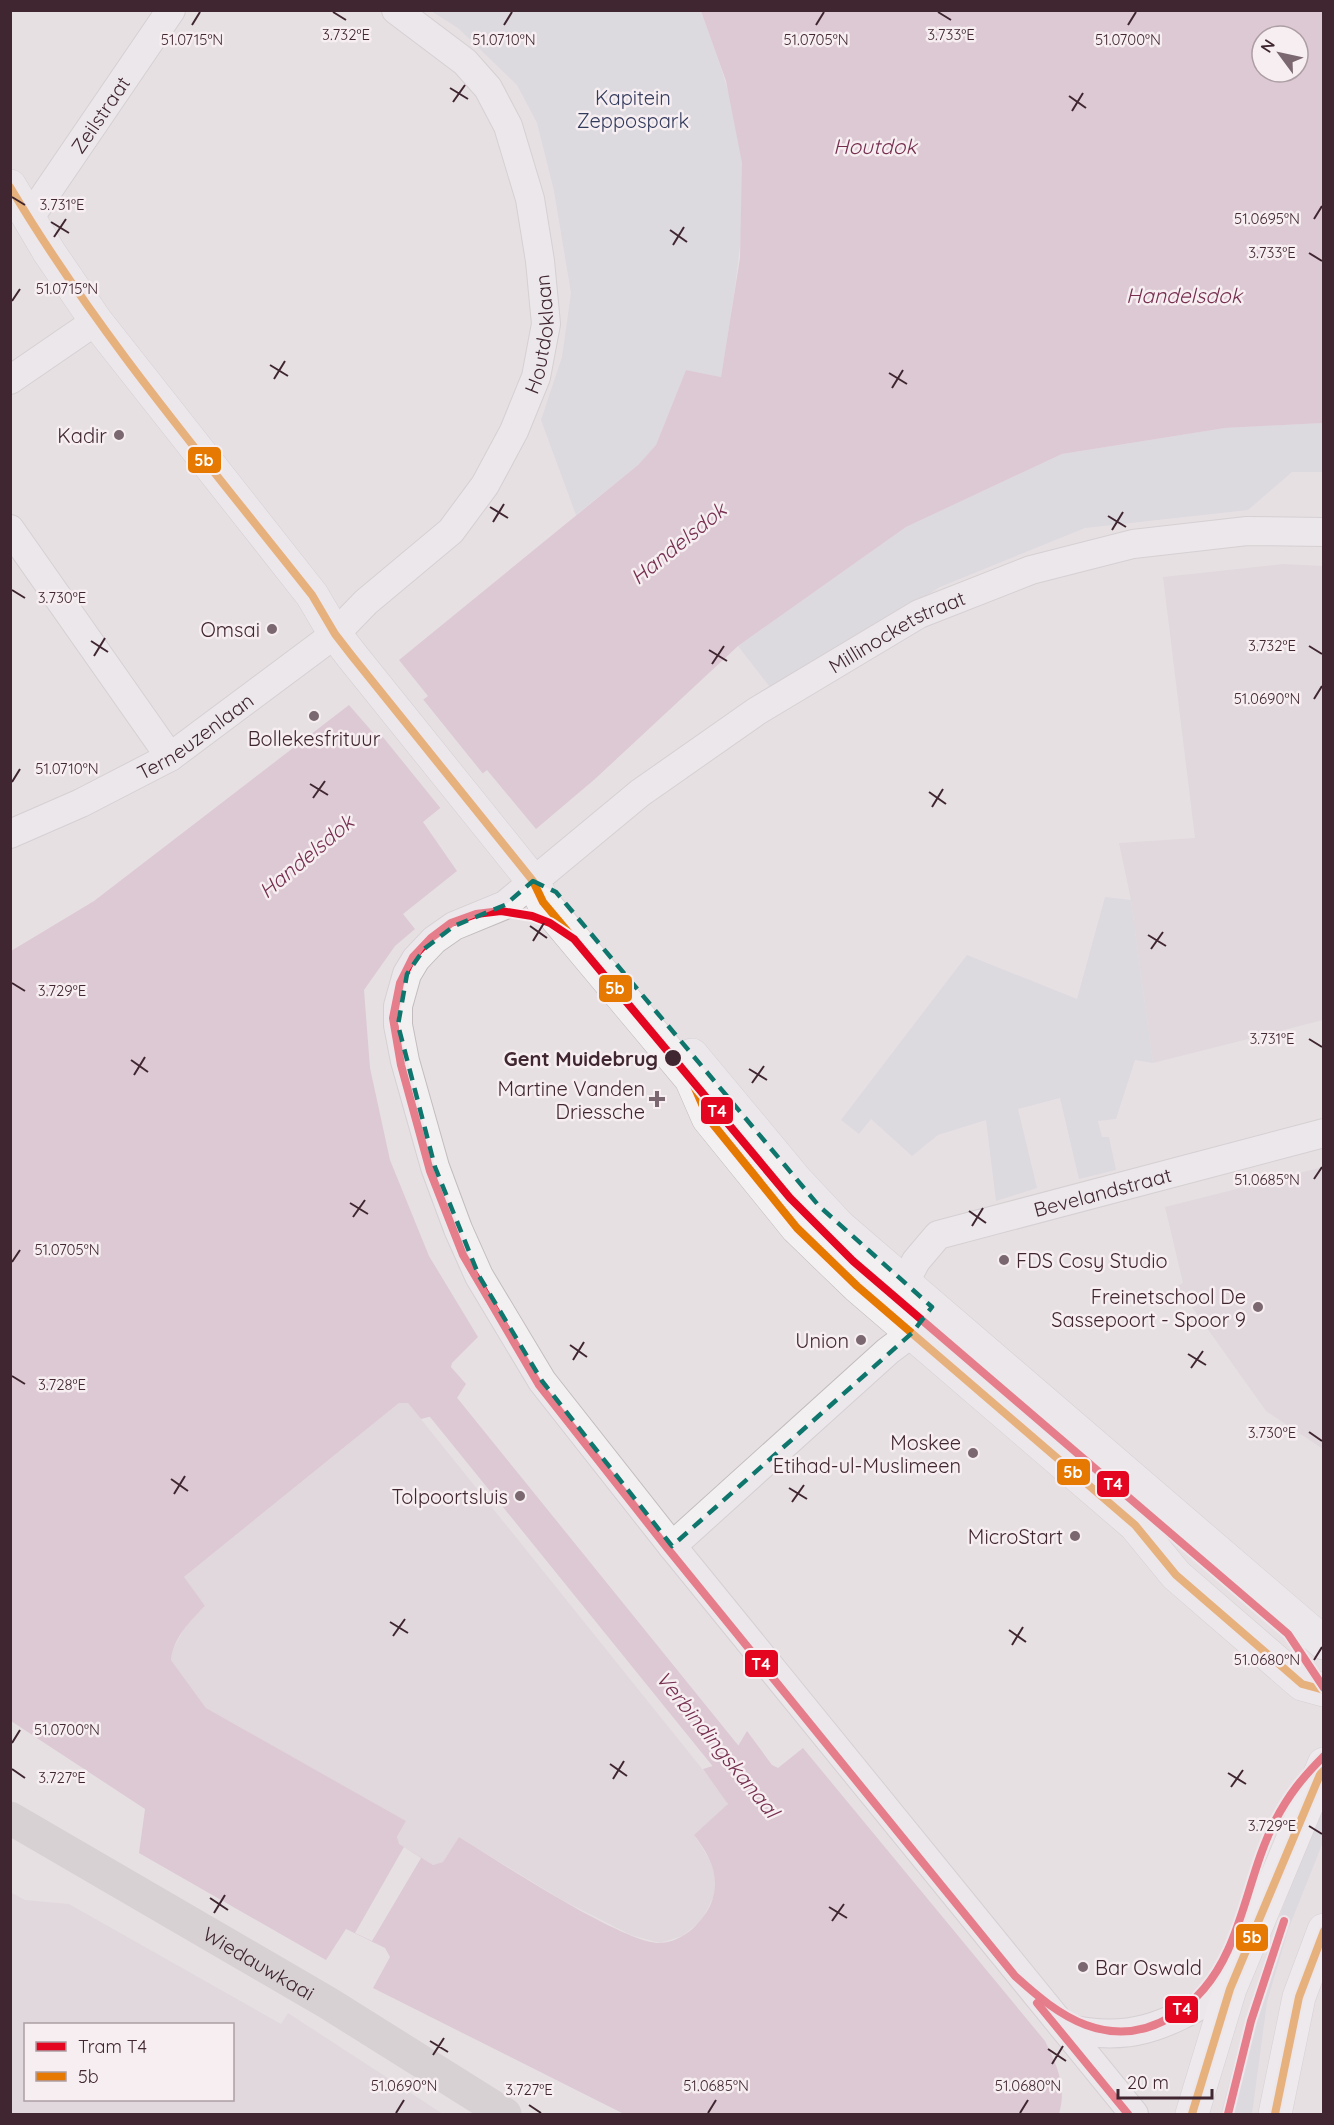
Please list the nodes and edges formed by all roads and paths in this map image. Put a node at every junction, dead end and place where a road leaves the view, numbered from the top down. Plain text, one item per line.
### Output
1 (171, 10) edge
2 (396, 10) edge
3 (10, 186) edge
4 (30, 217) junction
5 (96, 321) junction
6 (10, 380) edge
7 (10, 529) edge
8 (1323, 532) edge
9 (335, 634) junction
10 (170, 757) junction
11 (10, 834) edge
12 (528, 875) junction
13 (1323, 1133) edge
14 (904, 1284) junction
15 (932, 1307) junction
16 (912, 1333) junction
17 (672, 1546) junction
18 (1323, 1643) edge
19 (1323, 1690) edge
20 (1323, 1764) edge
21 (10, 1818) edge
22 (1323, 1930) edge
23 (1230, 1989) junction
24 (1066, 2028) junction
25 (505, 2115) edge
26 (1134, 2115) edge
27 (1192, 2115) edge
28 (1275, 2115) edge

1 - 4 street, Zeilstraat
2 - 9 street, Houtdoklaan
3 - 4 street
4 - 5 street
5 - 6 street
5 - 9 street
7 - 10 street
8 - 12 street, Millinocketstraat
9 - 10 street, Terneuzenlaan
9 - 12 street
10 - 11 street, Terneuzenlaan
12 - 14 street
12 - 16 street
12 - 17 street, Millinocketstraat
13 - 14 street, Bevelandstraat
14 - 15 street
15 - 16 street
15 - 18 street
16 - 17 street
16 - 19 street
17 - 24 street, Millinocketstraat
20 - 23 main road
21 - 25 main road, Wiedauwkaai
22 - 28 main road
23 - 24 street
23 - 27 main road
24 - 26 street, Millinocketstraat

